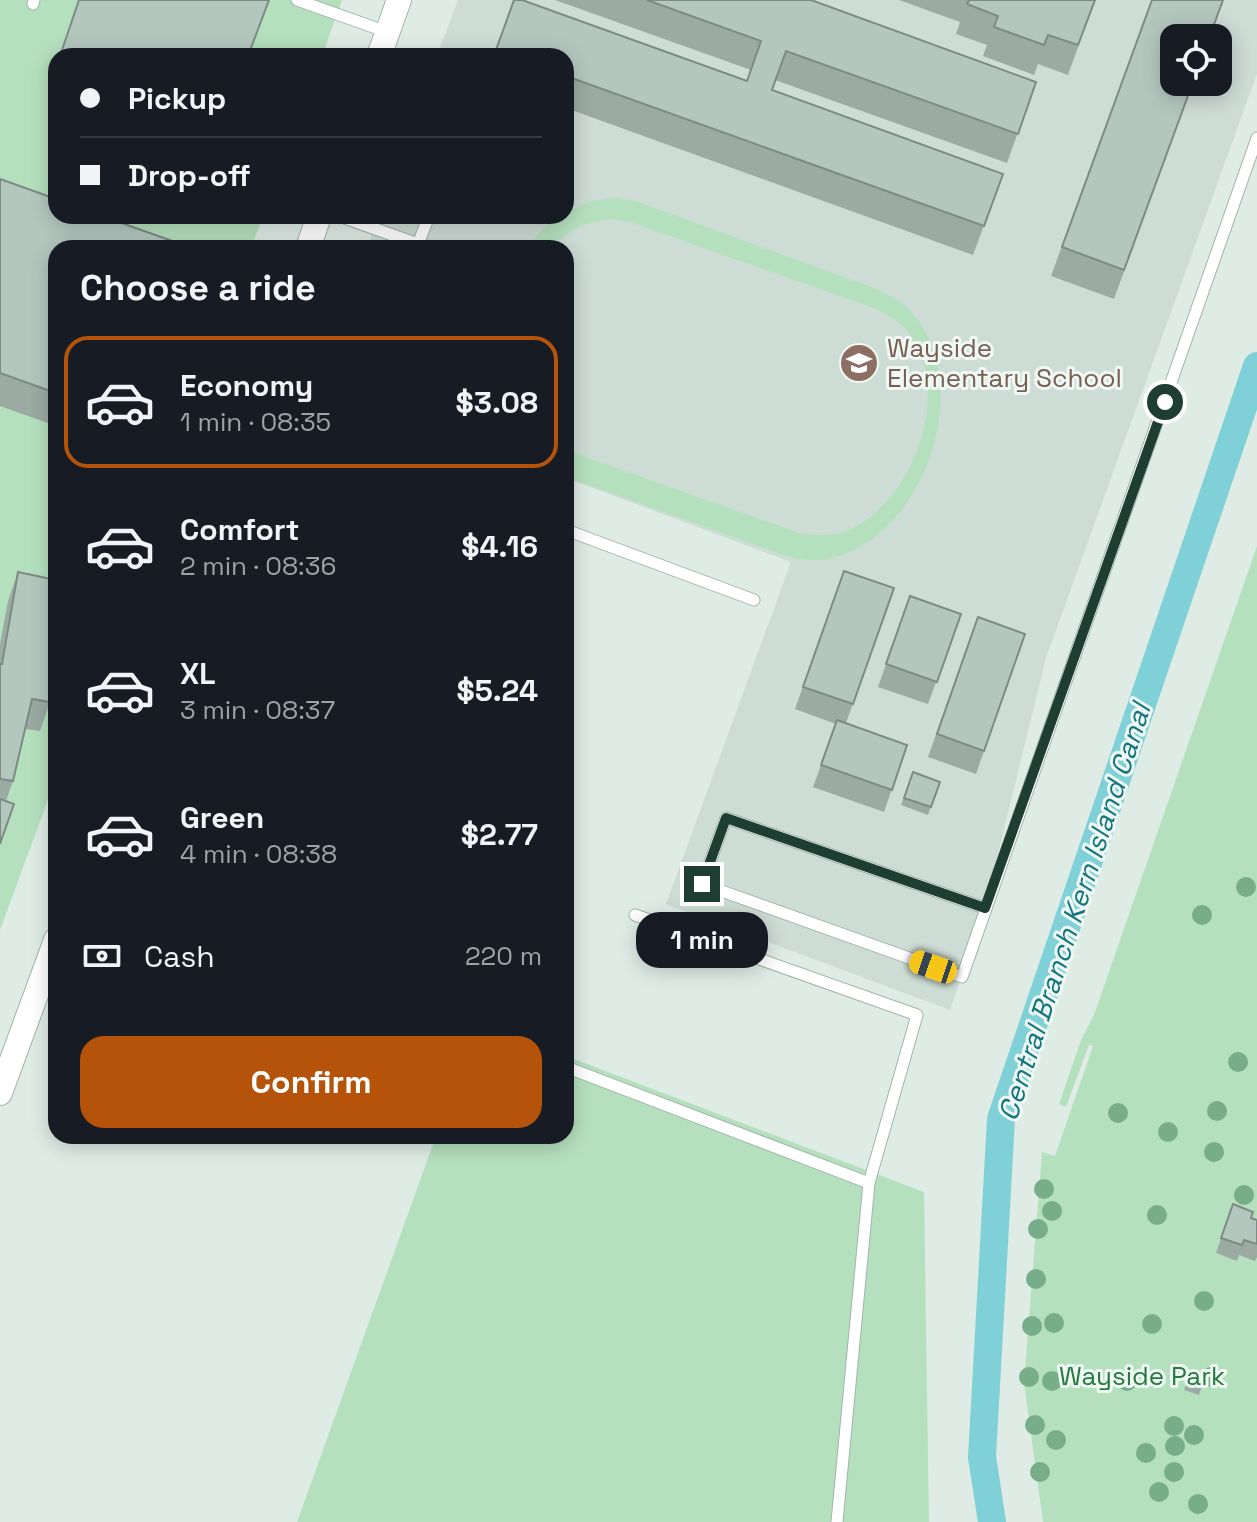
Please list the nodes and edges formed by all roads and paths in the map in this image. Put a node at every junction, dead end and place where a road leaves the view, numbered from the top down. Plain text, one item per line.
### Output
1 (297, 0) edge
2 (399, 0) edge
3 (387, 32) junction
4 (382, 48) edge
5 (1257, 138) edge
6 (362, 224) edge
7 (407, 240) edge
8 (574, 533) edge
9 (754, 600) dead end
10 (985, 908) junction
11 (635, 915) dead end
12 (48, 962) edge
13 (574, 1070) edge
14 (0, 1093) edge
15 (869, 1183) junction
16 (837, 1522) edge

1 - 3 lane
2 - 3 street
3 - 4 street
5 - 10 lane
6 - 7 lane
8 - 9 lane
10 - 10 lane
11 - 15 lane
12 - 14 street
13 - 15 lane
15 - 16 lane

